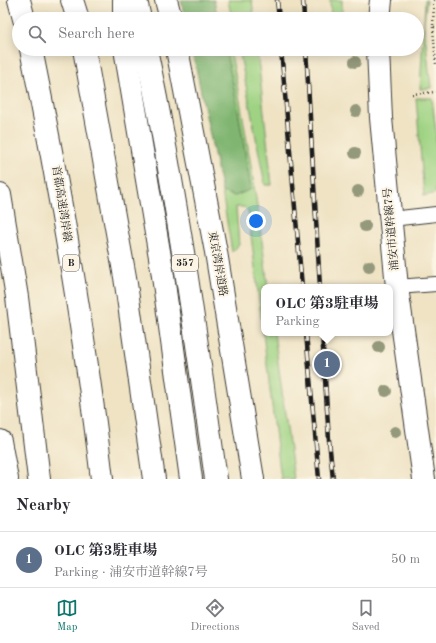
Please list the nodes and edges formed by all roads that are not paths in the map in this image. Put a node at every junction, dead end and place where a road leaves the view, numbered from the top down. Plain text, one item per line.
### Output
1 (19, 0) edge
2 (72, 0) edge
3 (124, 0) edge
4 (136, 0) edge
5 (166, 0) edge
6 (381, 0) edge
7 (22, 12) edge
8 (76, 12) edge
9 (124, 12) edge
10 (139, 12) edge
11 (169, 12) edge
12 (380, 12) edge
13 (32, 56) edge
14 (85, 56) edge
15 (126, 56) edge
16 (147, 56) edge
17 (178, 56) edge
18 (378, 56) edge
19 (0, 195) edge
20 (436, 214) edge
21 (391, 219) junction
22 (436, 284) edge
23 (397, 287) junction
24 (0, 441) edge
25 (7, 479) edge
26 (39, 479) edge
27 (102, 479) edge
28 (154, 479) edge
29 (191, 479) edge
30 (216, 479) edge
31 (252, 479) edge
32 (424, 479) edge

1 - 7 main road
2 - 8 main road
3 - 9 main road
4 - 10 main road
5 - 11 main road
6 - 12 main road
13 - 27 main road, 首都高速湾岸線 / B
14 - 28 main road
15 - 29 main road
16 - 30 main road, 357
17 - 31 main road, 東京湾岸道路
18 - 21 main road, 浦安市道幹線7号
19 - 26 main road
20 - 21 lane
21 - 23 main road, 浦安市道幹線7号
22 - 23 lane
23 - 32 main road, 浦安市道幹線7号
24 - 25 main road

